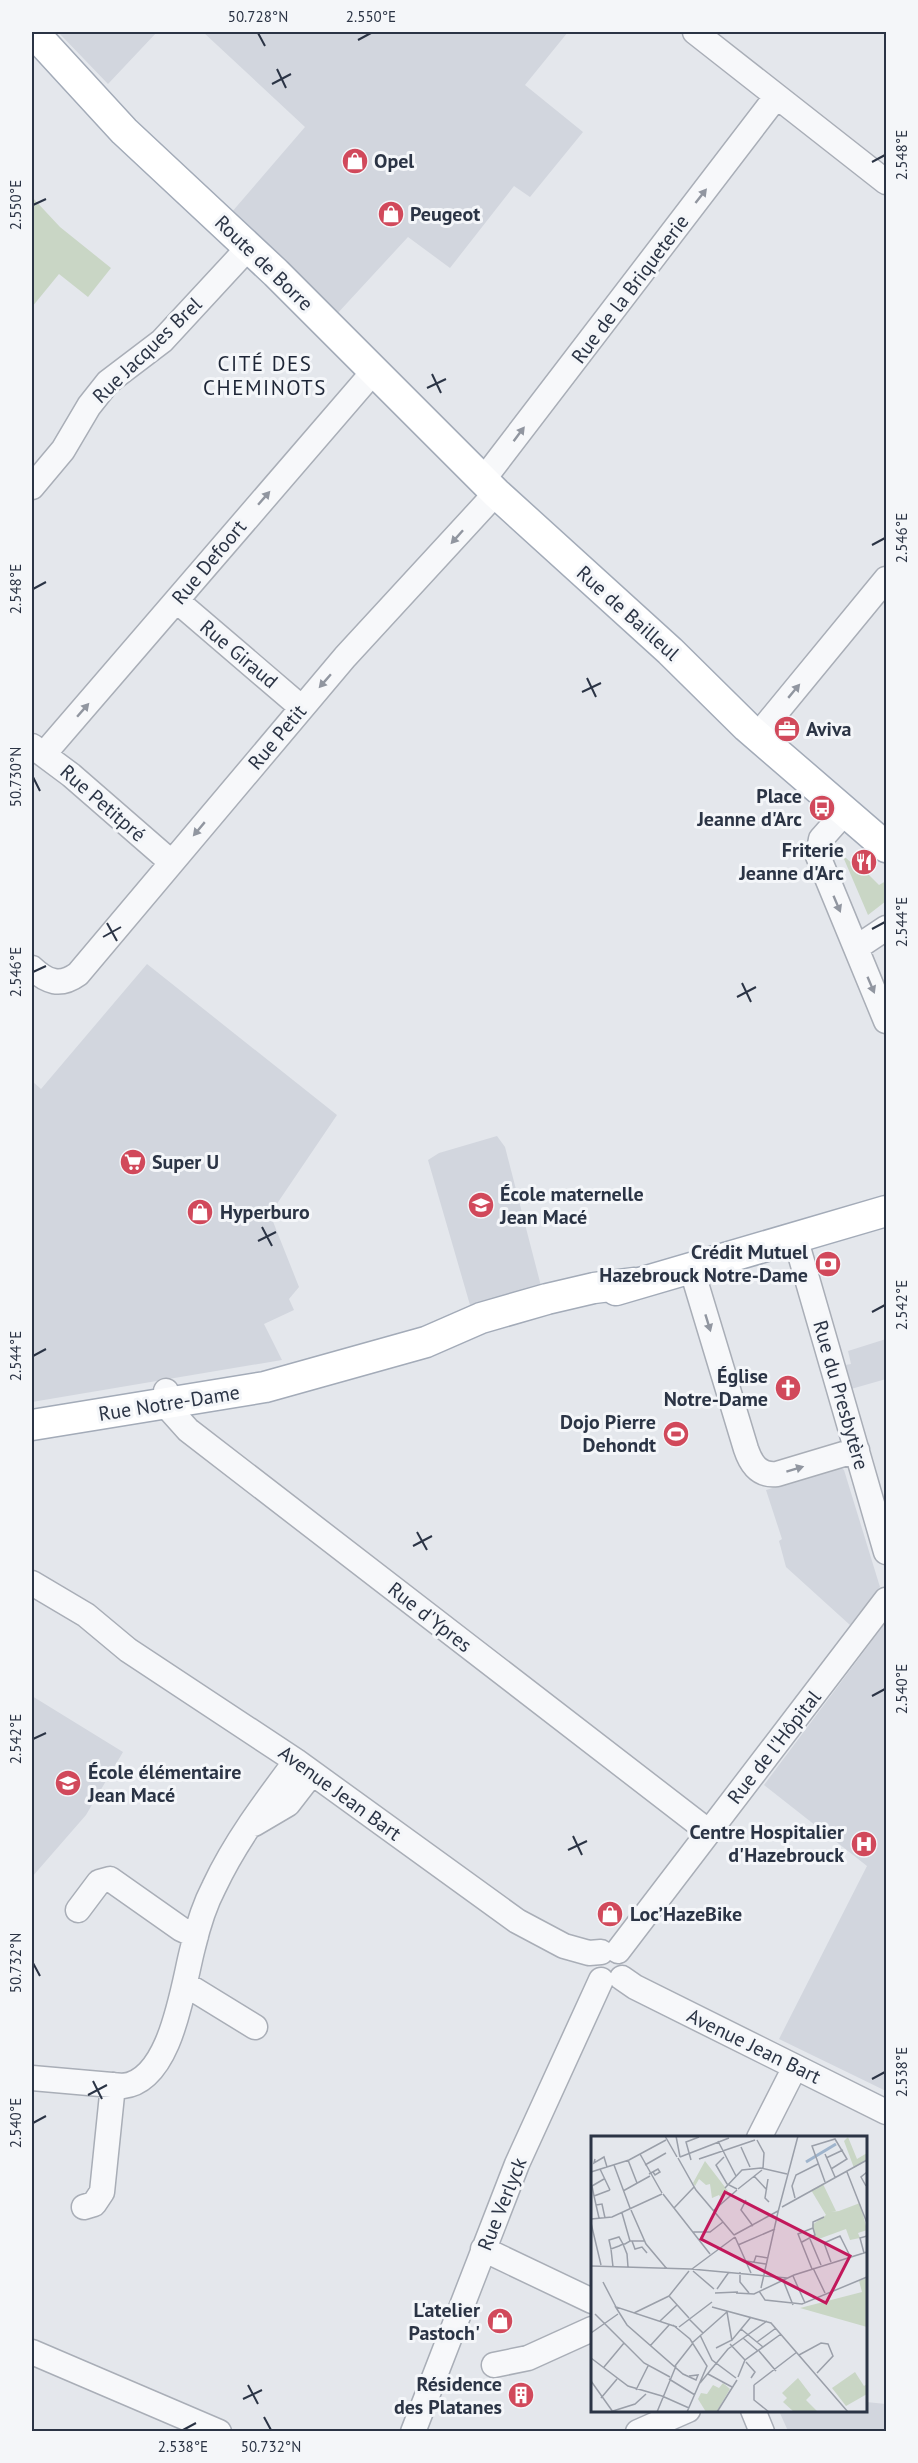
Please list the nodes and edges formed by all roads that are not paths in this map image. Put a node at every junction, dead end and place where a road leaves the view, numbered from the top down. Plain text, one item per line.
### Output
1 (33, 32) edge
2 (695, 32) edge
3 (776, 97) junction
4 (886, 182) edge
5 (249, 247) junction
6 (374, 371) junction
7 (32, 487) edge
8 (489, 487) junction
9 (886, 579) edge
10 (177, 601) junction
11 (302, 708) junction
12 (757, 736) junction
13 (38, 750) edge
14 (845, 812) junction
15 (886, 847) edge
16 (171, 862) junction
17 (886, 928) edge
18 (856, 948) junction
19 (32, 968) edge
20 (886, 1021) edge
21 (886, 1211) edge
22 (795, 1237) junction
23 (691, 1267) junction
24 (167, 1397) junction
25 (32, 1415) edge
26 (32, 1425) edge
27 (857, 1450) junction
28 (886, 1552) edge
29 (32, 1583) edge
30 (32, 1595) edge
31 (886, 1600) edge
32 (128, 1650) junction
33 (304, 1767) junction
34 (709, 1832) junction
35 (78, 1910) dead end
36 (196, 1936) junction
37 (607, 1966) junction
38 (185, 1984) junction
39 (255, 2027) dead end
40 (795, 2067) junction
41 (32, 2078) edge
42 (112, 2085) junction
43 (886, 2112) edge
44 (760, 2136) edge
45 (84, 2207) dead end
46 (483, 2249) junction
47 (591, 2301) edge
48 (591, 2330) edge
49 (32, 2352) edge
50 (494, 2365) dead end
51 (683, 2412) edge
52 (754, 2412) edge
53 (219, 2432) edge
54 (413, 2432) edge
55 (638, 2432) edge
56 (762, 2432) edge

1 - 5 main road, Route de Borre
2 - 3 street
3 - 4 street
8 -> 3 street, Rue de la Briqueterie
5 - 6 main road, Route de Borre
5 - 7 street, Rue Jacques Brel
6 - 8 main road, Route de Borre
10 -> 6 street, Rue Defoort
8 -> 11 street, Rue Petit
8 - 12 main road, Rue de Bailleul
12 -> 9 street
10 - 11 street, Rue Giraud
13 -> 10 street, Rue Defoort
11 -> 16 street, Rue Petit
12 - 14 main road
13 - 16 street, Rue Petitpré
14 - 15 main road
14 -> 18 street
16 - 19 street, Rue Petit
17 - 18 street
18 -> 20 street
21 - 22 main road, Rue Notre-Dame
22 - 23 main road, Rue Notre-Dame
22 - 27 street, Rue du Presbytère
23 - 24 main road, Rue Notre-Dame
23 -> 27 street
24 - 25 main road, Rue Notre-Dame
24 - 26 main road, Rue Notre-Dame
24 - 34 street, Rue d'Ypres
27 - 28 street, Rue du Presbytère
29 - 32 street, Avenue Jean Bart
30 - 32 street, Avenue Jean Bart
31 - 34 street, Rue de l'Hôpital
32 - 33 street, Avenue Jean Bart
33 - 36 street
33 - 37 street, Avenue Jean Bart
34 - 37 street, Rue de l'Hôpital
35 - 36 street
36 - 38 street
37 - 40 street, Avenue Jean Bart
37 - 46 street, Rue Verlyck
38 - 39 street
38 - 42 street
40 - 43 street, Avenue Jean Bart
40 - 44 street
41 - 42 street
42 - 45 street
46 - 47 street
46 - 54 street, Rue Verlyck
48 - 50 street
49 - 53 street
51 - 55 street
52 - 56 street

